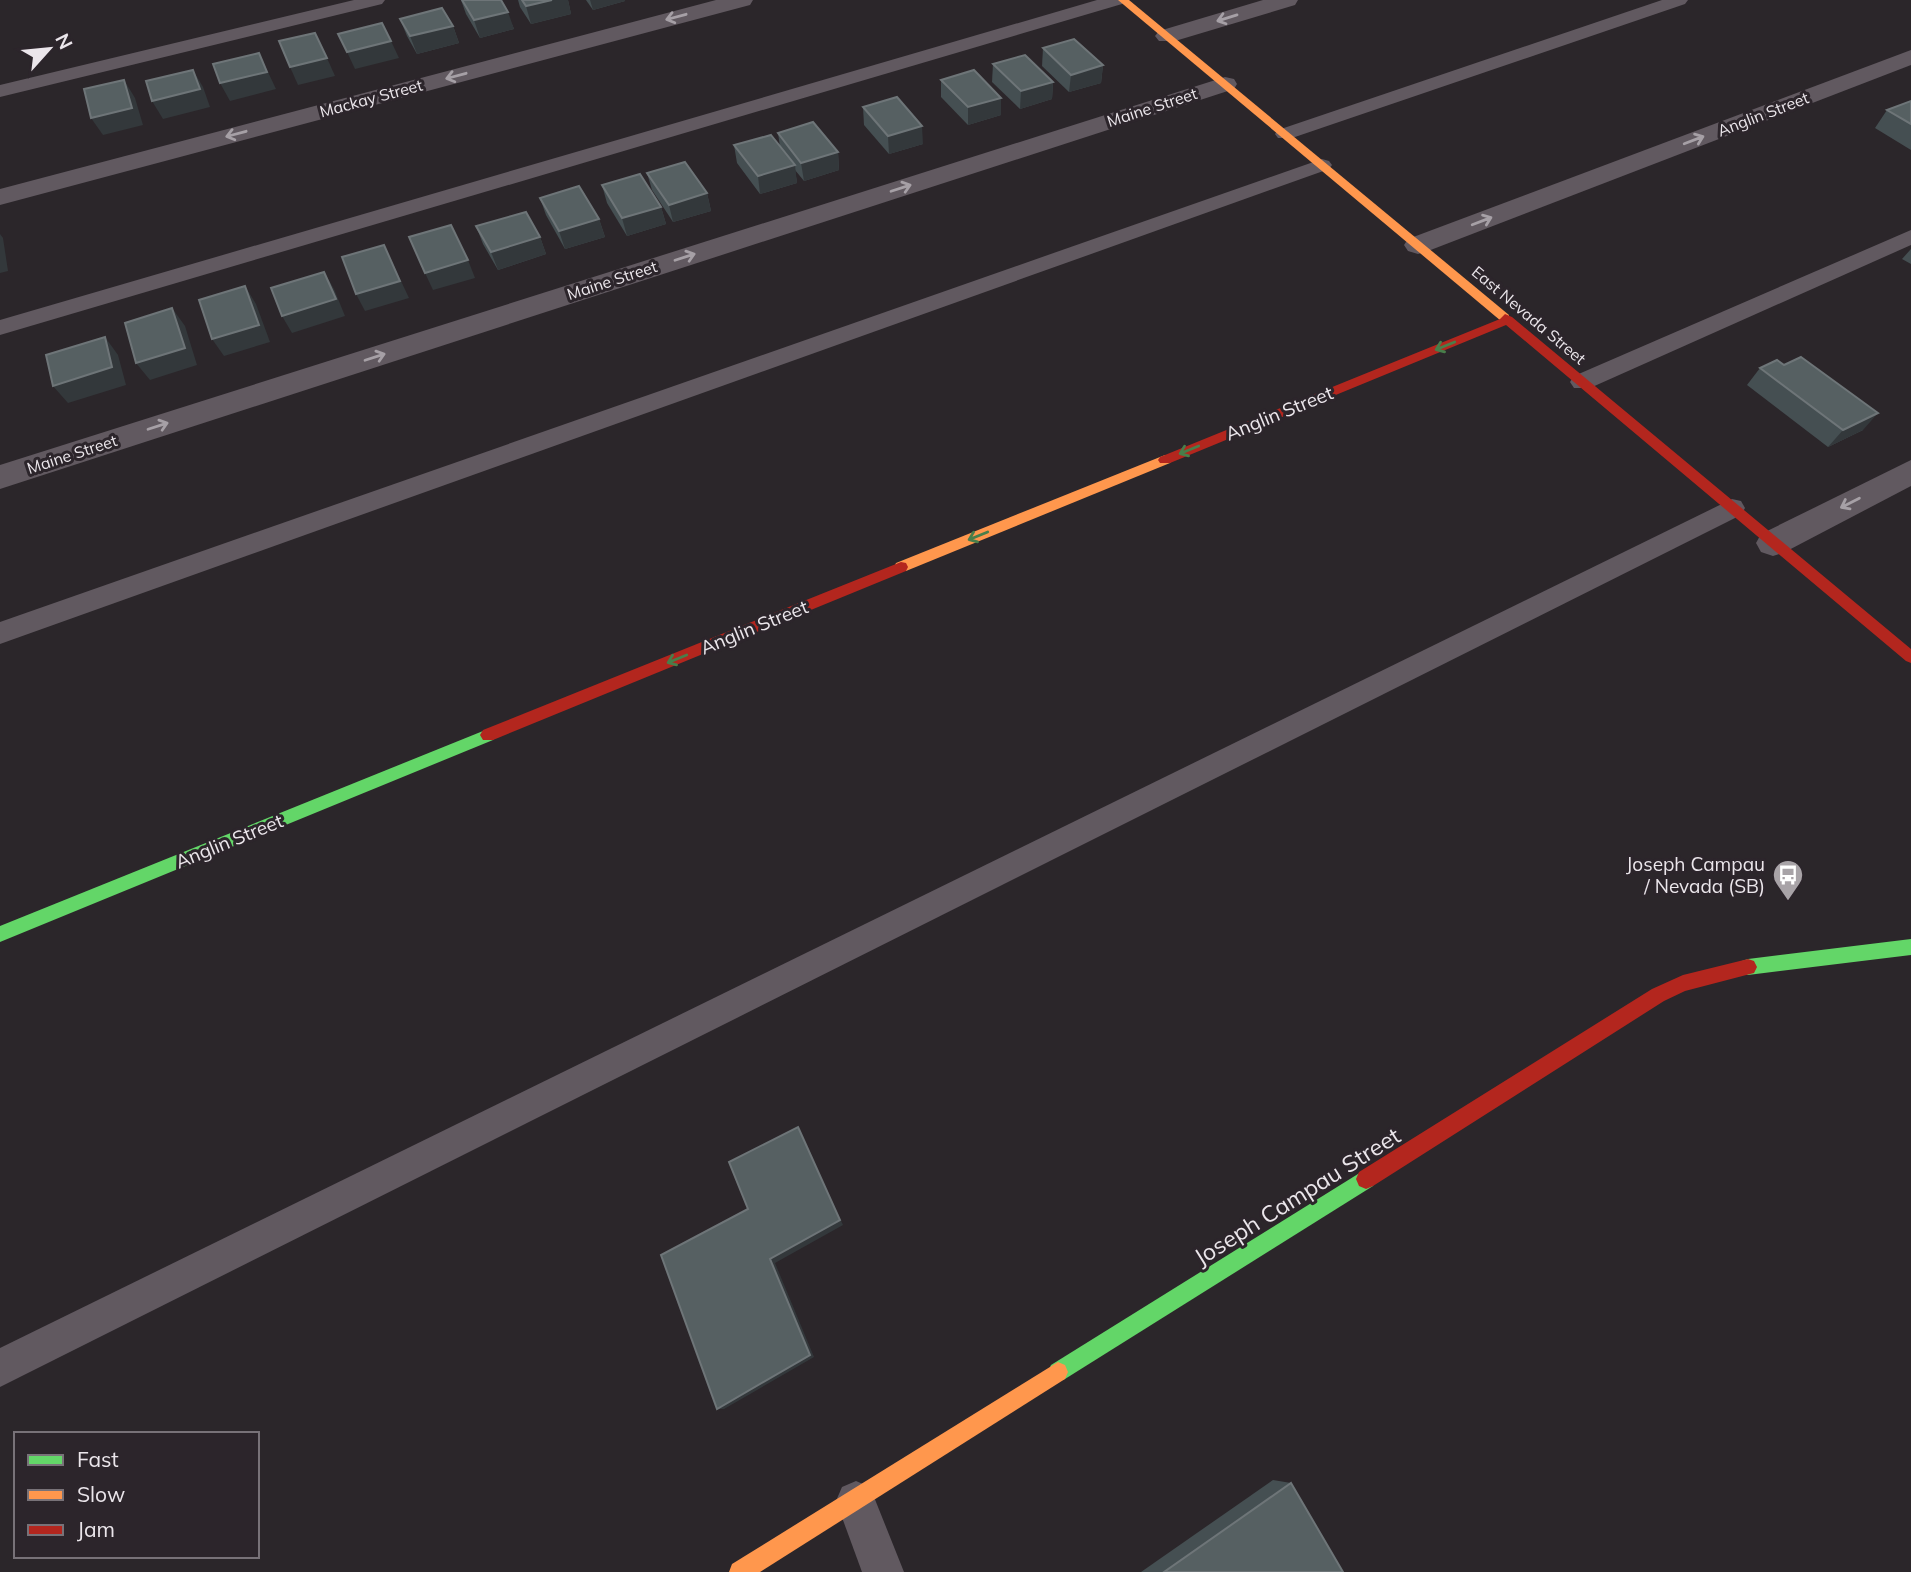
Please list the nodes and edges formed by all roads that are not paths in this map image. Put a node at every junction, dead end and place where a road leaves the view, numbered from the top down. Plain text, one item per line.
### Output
1 (376, 0) edge
2 (742, 0) edge
3 (1116, 0) edge
4 (1123, 0) edge
5 (1287, 0) edge
6 (1679, 0) edge
7 (1167, 36) junction
8 (1911, 57) edge
9 (1224, 84) junction
10 (0, 91) edge
11 (1285, 134) junction
12 (1322, 165) junction
13 (0, 197) edge
14 (1911, 237) edge
15 (1418, 245) junction
16 (1508, 320) junction
17 (0, 328) edge
18 (1582, 382) junction
19 (1911, 472) edge
20 (0, 477) edge
21 (1732, 508) junction
22 (1773, 542) junction
23 (0, 633) edge
24 (1911, 657) edge
25 (0, 934) edge
26 (1911, 947) edge
27 (0, 1368) edge
28 (856, 1501) junction
29 (740, 1572) edge
30 (883, 1572) edge

1 - 10 lane
2 -> 13 street, Mackay Street
3 - 17 lane
4 - 7 street, East Nevada Street
5 -> 7 street
6 - 11 lane
7 - 9 street, East Nevada Street
15 -> 8 street, Anglin Street
9 - 11 street, East Nevada Street
20 -> 9 street, Maine Street
11 - 12 street, East Nevada Street
12 - 15 street, East Nevada Street
12 - 23 lane
14 - 18 lane
15 - 16 street, East Nevada Street
16 - 18 street, East Nevada Street
16 -> 25 street, Anglin Street
18 - 21 street, East Nevada Street
19 -> 22 street
21 - 22 street, East Nevada Street
21 - 27 lane
22 - 24 street, East Nevada Street
26 - 28 street, Joseph Campau Street
28 - 29 street, Joseph Campau Street
28 - 30 lane

